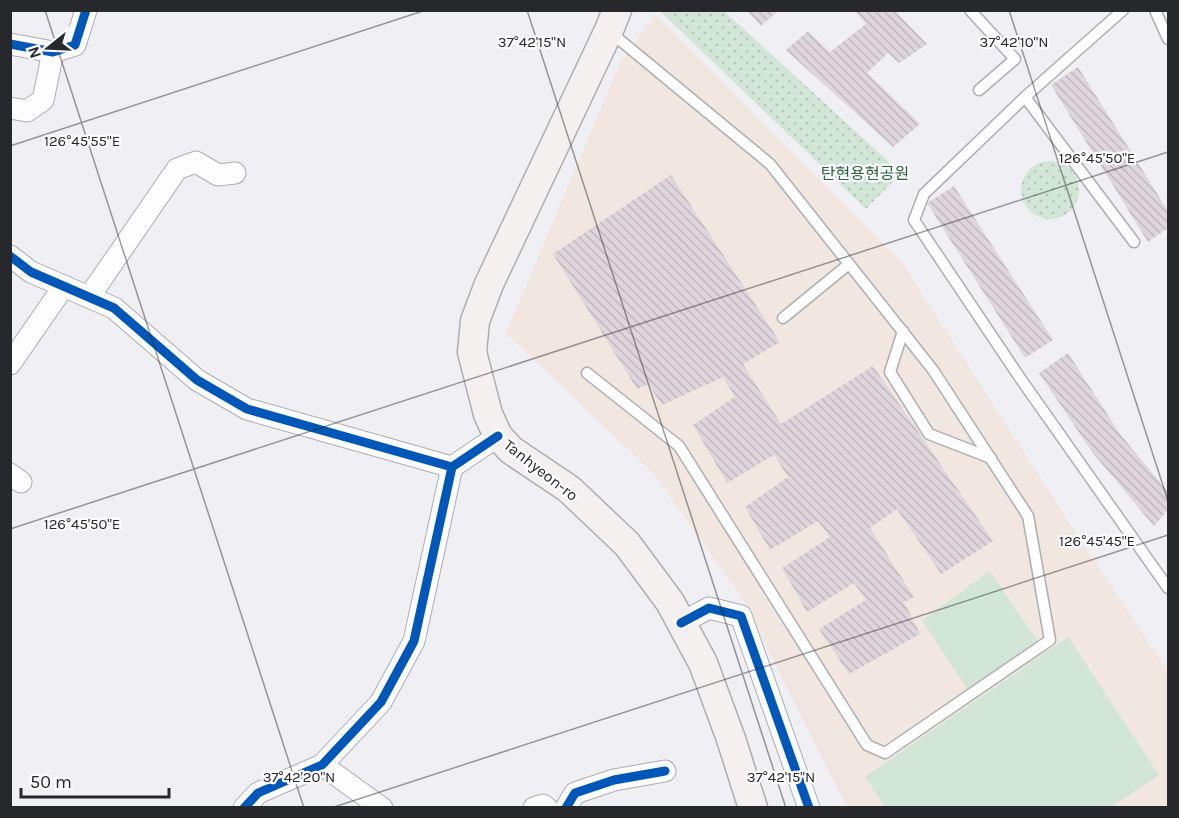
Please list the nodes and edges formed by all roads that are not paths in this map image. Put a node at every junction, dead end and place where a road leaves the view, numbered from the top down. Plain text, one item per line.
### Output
1 (86, 10) edge
2 (970, 10) edge
3 (1123, 10) edge
4 (1155, 10) edge
5 (613, 20) edge
6 (1168, 39) edge
7 (10, 44) edge
8 (53, 52) junction
9 (979, 90) dead end
10 (1025, 97) junction
11 (10, 108) edge
12 (235, 173) dead end
13 (1134, 242) dead end
14 (10, 256) edge
15 (849, 264) junction
16 (64, 286) junction
17 (89, 297) junction
18 (783, 318) dead end
19 (903, 332) junction
20 (10, 364) edge
21 (587, 373) dead end
22 (498, 436) junction
23 (991, 458) junction
24 (452, 467) junction
25 (1168, 588) edge
26 (681, 622) junction
27 (322, 765) junction
28 (665, 771) dead end
29 (244, 807) edge
30 (381, 807) edge
31 (534, 807) edge
32 (547, 807) edge
33 (566, 807) edge
34 (753, 807) edge
35 (809, 807) edge

1 - 8 street
2 - 9 lane
3 - 10 lane
4 - 6 lane
5 - 15 lane
5 - 22 main road, Tanhyeon-ro
7 - 8 street
8 - 11 street
10 - 13 lane
10 - 25 lane
12 - 17 street
14 - 16 street
15 - 18 lane
15 - 19 lane
16 - 17 street
16 - 20 street
17 - 24 street
19 - 23 lane
19 - 23 lane
21 - 23 lane
22 - 24 street
22 - 26 main road, Tanhyeon-ro
24 - 27 street
26 - 34 main road, Tanhyeon-ro
26 - 35 street
27 - 29 street
27 - 30 street
28 - 33 street
31 - 32 street

